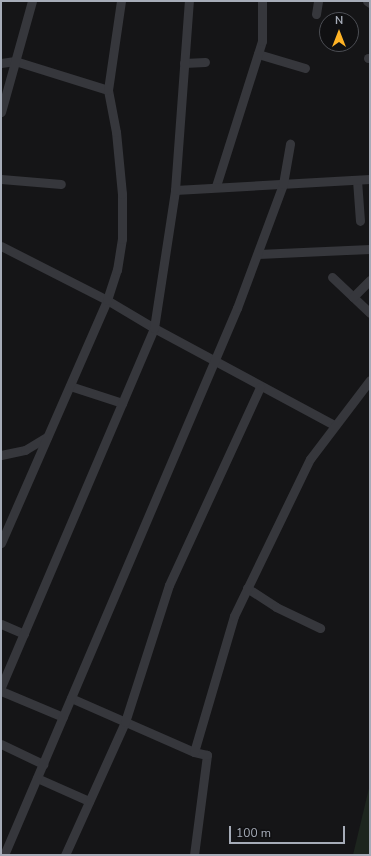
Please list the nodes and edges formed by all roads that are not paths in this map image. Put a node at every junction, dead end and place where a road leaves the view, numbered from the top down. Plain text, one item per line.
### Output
1 (32, 1) edge
2 (121, 1) edge
3 (189, 1) edge
4 (262, 1) edge
5 (318, 1) edge
6 (367, 1) edge
7 (370, 2) edge
8 (316, 14) dead end
9 (258, 54) junction
10 (15, 61) junction
11 (205, 62) dead end
12 (1, 63) edge
13 (184, 63) junction
14 (305, 68) dead end
15 (108, 90) junction
16 (1, 112) edge
17 (290, 144) dead end
18 (1, 179) edge
19 (370, 179) edge
20 (357, 180) junction
21 (61, 184) dead end
22 (283, 184) junction
23 (216, 186) junction
24 (175, 190) junction
25 (360, 221) dead end
26 (1, 246) edge
27 (370, 249) edge
28 (258, 254) junction
29 (332, 277) dead end
30 (370, 280) edge
31 (353, 297) junction
32 (107, 300) junction
33 (370, 313) edge
34 (154, 328) junction
35 (214, 361) junction
36 (370, 380) edge
37 (70, 386) junction
38 (260, 386) junction
39 (122, 404) junction
40 (334, 425) junction
41 (47, 437) junction
42 (1, 455) edge
43 (1, 543) edge
44 (247, 588) junction
45 (1, 624) edge
46 (320, 628) dead end
47 (24, 634) junction
48 (1, 687) edge
49 (1, 691) edge
50 (71, 698) junction
51 (63, 718) junction
52 (125, 722) junction
53 (1, 744) edge
54 (194, 752) junction
55 (43, 764) junction
56 (37, 778) junction
57 (89, 801) junction
58 (4, 855) edge
59 (65, 855) edge
60 (194, 855) edge

1 - 10 street
2 - 15 street
3 - 13 street
4 - 9 street
5 - 8 street
6 - 7 street
9 - 14 street
9 - 23 street
10 - 12 street
10 - 15 street
10 - 16 street
11 - 13 street
13 - 24 street
15 - 32 street
17 - 22 street
18 - 21 street
19 - 20 street
20 - 22 street
20 - 25 street
22 - 23 street
22 - 28 street
23 - 24 street
24 - 34 street
26 - 32 street
27 - 28 street
28 - 35 street
29 - 31 street
30 - 31 street
31 - 33 street
32 - 34 street
32 - 37 street
34 - 35 street
34 - 39 street
35 - 38 street
35 - 50 street
36 - 40 street
37 - 39 street
37 - 41 street
38 - 40 street
38 - 52 street
39 - 47 street
40 - 44 street
41 - 42 street
41 - 43 street
44 - 46 street
44 - 54 street
45 - 47 street
47 - 48 street
49 - 51 street
50 - 51 street
50 - 52 street
51 - 55 street
52 - 54 street
52 - 57 street
53 - 55 street
54 - 60 street
55 - 56 street
56 - 57 street
56 - 58 street
57 - 59 street

